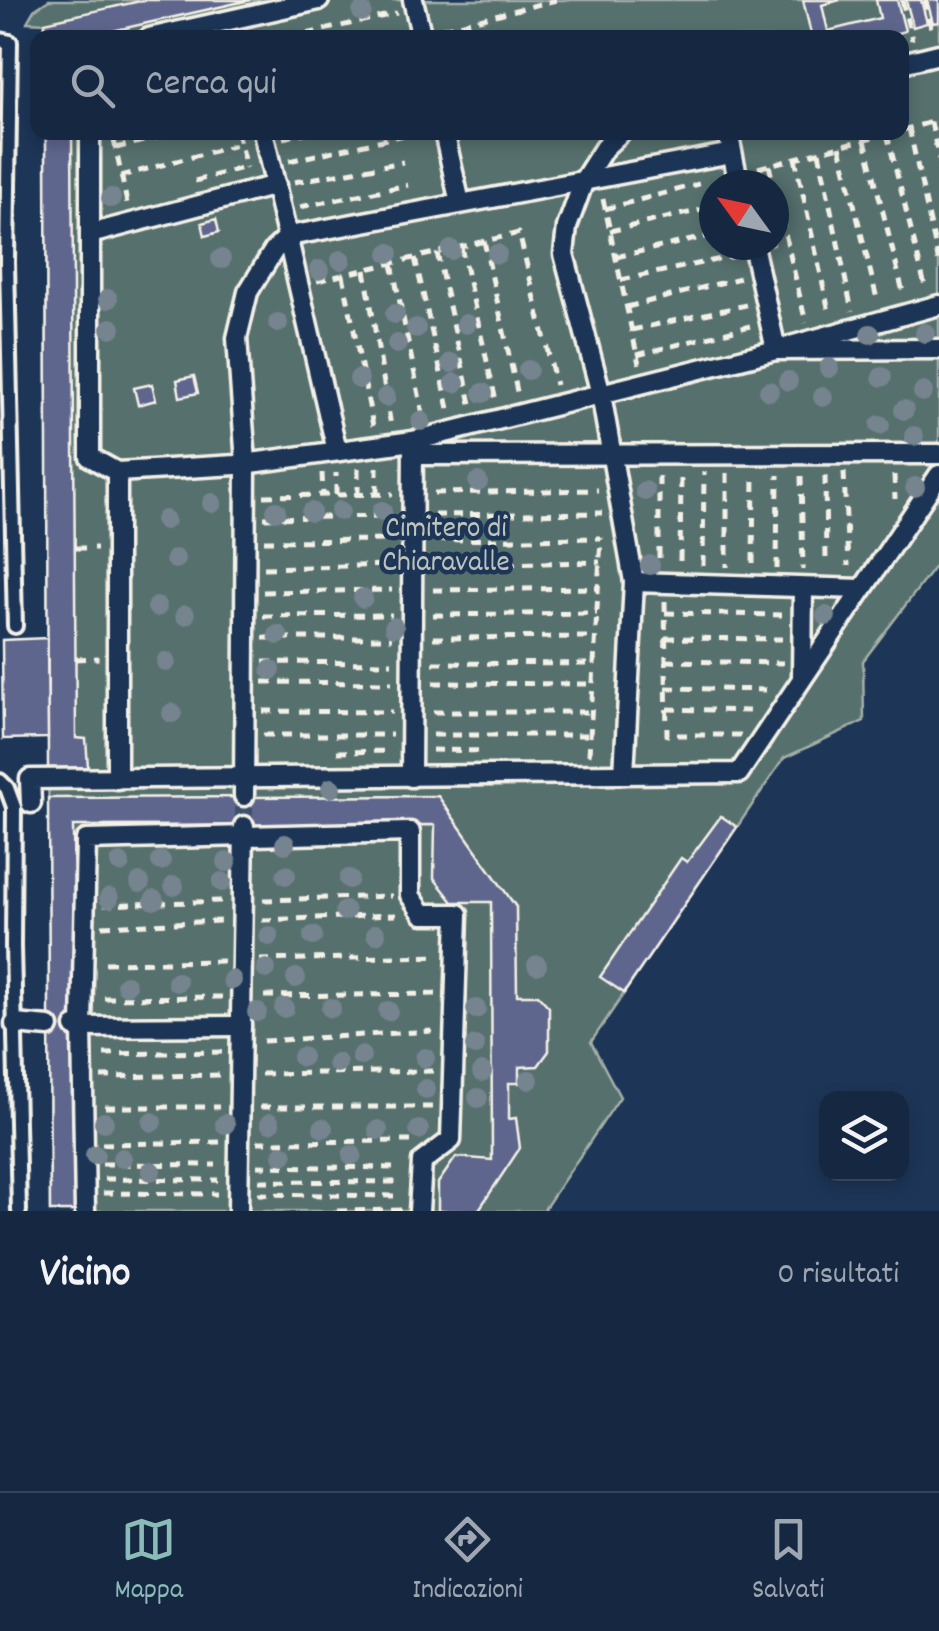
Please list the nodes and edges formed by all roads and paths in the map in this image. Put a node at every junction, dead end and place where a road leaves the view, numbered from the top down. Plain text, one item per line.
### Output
1 (319, 0) edge
2 (556, 0) edge
3 (902, 0) edge
4 (924, 0) edge
5 (414, 4) edge
6 (237, 28) edge
7 (318, 30) edge
8 (421, 30) edge
9 (441, 30) edge
10 (933, 34) dead end
11 (0, 40) edge
12 (912, 40) dead end
13 (939, 55) edge
14 (909, 61) edge
15 (939, 120) edge
16 (931, 122) junction
17 (909, 128) edge
18 (90, 140) edge
19 (114, 140) edge
20 (147, 140) edge
21 (239, 140) edge
22 (265, 140) edge
23 (381, 140) edge
24 (446, 140) edge
25 (612, 140) edge
26 (730, 140) edge
27 (865, 140) dead end
28 (889, 140) edge
29 (908, 140) edge
30 (240, 144) junction
31 (840, 146) dead end
32 (116, 148) junction
33 (818, 152) dead end
34 (732, 153) junction
35 (794, 158) dead end
36 (939, 160) edge
37 (403, 162) dead end
38 (271, 164) junction
39 (770, 165) dead end
40 (736, 170) edge
41 (121, 176) junction
42 (592, 177) junction
43 (276, 185) junction
44 (408, 185) dead end
45 (251, 192) junction
46 (460, 203) junction
47 (282, 210) junction
48 (699, 211) edge
49 (131, 223) junction
50 (610, 232) junction
51 (90, 234) junction
52 (289, 236) junction
53 (699, 238) edge
54 (484, 241) junction
55 (461, 247) junction
56 (437, 252) junction
57 (616, 257) junction
58 (414, 258) junction
59 (704, 260) edge
60 (756, 260) edge
61 (4, 262) edge
62 (392, 263) junction
63 (939, 263) edge
64 (365, 270) junction
65 (759, 273) junction
66 (343, 275) junction
67 (621, 280) junction
68 (300, 286) junction
69 (766, 301) junction
70 (935, 306) edge
71 (626, 307) junction
72 (908, 314) junction
73 (770, 321) junction
74 (882, 321) junction
75 (856, 328) junction
76 (632, 330) junction
77 (834, 334) junction
78 (810, 340) junction
79 (939, 349) edge
80 (776, 350) junction
81 (637, 355) junction
82 (643, 383) junction
83 (601, 394) junction
84 (560, 404) junction
85 (522, 414) junction
86 (500, 419) junction
87 (476, 425) junction
88 (454, 430) junction
89 (385, 444) junction
90 (418, 444) junction
91 (337, 451) junction
92 (704, 454) junction
93 (727, 454) junction
94 (754, 454) junction
95 (778, 454) junction
96 (801, 454) junction
97 (834, 454) junction
98 (939, 454) edge
99 (608, 455) junction
100 (659, 455) junction
101 (681, 455) junction
102 (246, 464) junction
103 (117, 472) junction
104 (939, 475) edge
105 (634, 582) junction
106 (668, 583) junction
107 (703, 584) junction
108 (727, 585) junction
109 (752, 586) junction
110 (6, 587) edge
111 (776, 587) junction
112 (803, 588) junction
113 (826, 588) junction
114 (856, 589) junction
115 (665, 613) junction
116 (803, 615) junction
117 (15, 626) dead end
118 (665, 638) junction
119 (802, 639) junction
120 (666, 661) junction
121 (799, 678) junction
122 (666, 688) junction
123 (666, 709) junction
124 (780, 712) junction
125 (764, 735) junction
126 (624, 774) junction
127 (588, 775) junction
128 (411, 777) junction
129 (117, 779) junction
130 (0, 782) edge
131 (244, 787) junction
132 (31, 803) dead end
133 (244, 831) junction
134 (457, 955) junction
135 (242, 960) junction
136 (83, 964) junction
137 (456, 994) junction
138 (241, 996) junction
139 (82, 998) junction
140 (15, 1024) junction
141 (49, 1026) dead end
142 (78, 1027) junction
143 (455, 1030) junction
144 (241, 1040) junction
145 (16, 1055) junction
146 (82, 1055) junction
147 (0, 1056) edge
148 (453, 1071) junction
149 (240, 1075) junction
150 (83, 1078) junction
151 (83, 1107) junction
152 (240, 1107) junction
153 (452, 1107) junction
154 (451, 1140) junction
155 (239, 1142) junction
156 (84, 1144) junction
157 (20, 1211) edge
158 (86, 1211) edge
159 (238, 1211) edge
160 (337, 1211) edge
161 (419, 1211) edge

1 - 6 street
2 - 9 path
3 - 12 path
4 - 10 path
5 - 7 path
5 - 8 street
11 - 61 lane
13 - 14 street
15 - 16 path
16 - 17 path
16 - 36 path
18 - 51 street
19 - 32 path
20 - 32 path
21 - 30 path
22 - 38 street
23 - 38 path
24 - 46 street
25 - 42 street
26 - 34 street
27 - 72 path
28 - 70 path
29 - 63 path
30 - 41 path
30 - 45 path
31 - 74 path
32 - 41 path
33 - 75 path
34 - 40 street
34 - 42 street
35 - 77 path
37 - 43 path
38 - 43 street
39 - 78 path
41 - 49 path
42 - 46 street
42 - 50 path
42 - 83 street
43 - 45 street
43 - 47 street
44 - 47 path
45 - 49 street
46 - 52 street
47 - 52 street
48 - 50 path
49 - 51 street
50 - 57 path
51 - 103 street
52 - 68 street
52 - 102 street
53 - 57 path
54 - 55 path
54 - 84 path
54 - 85 path
55 - 56 path
55 - 86 path
56 - 58 path
56 - 87 path
57 - 67 path
58 - 62 path
58 - 88 path
59 - 67 path
60 - 65 street
61 - 110 lane
62 - 64 path
62 - 90 path
64 - 66 path
64 - 89 path
65 - 69 street
65 - 71 path
66 - 68 path
66 - 89 path
67 - 71 path
68 - 91 street
69 - 73 street
69 - 76 path
70 - 72 street
71 - 76 path
72 - 74 street
73 - 80 street
73 - 81 path
74 - 75 street
75 - 77 street
76 - 81 path
77 - 78 street
78 - 80 street
79 - 80 street
80 - 82 street
81 - 82 path
82 - 83 street
83 - 84 street
83 - 99 street
84 - 85 street
85 - 86 street
86 - 87 street
87 - 88 street
88 - 90 street
89 - 90 street
89 - 91 street
90 - 99 street
90 - 128 street
91 - 102 street
92 - 93 street
92 - 101 street
92 - 107 path
93 - 94 street
93 - 108 path
94 - 95 street
94 - 109 path
95 - 96 street
95 - 111 path
96 - 97 street
96 - 112 path
97 - 98 street
97 - 113 path
97 - 114 path
99 - 100 street
99 - 105 street
99 - 127 path
100 - 101 street
100 - 106 path
101 - 106 path
102 - 103 street
102 - 131 street
103 - 129 street
104 - 114 street
105 - 106 street
105 - 126 street
106 - 107 street
106 - 115 path
107 - 108 street
108 - 109 street
109 - 111 street
110 - 117 lane
111 - 112 street
112 - 113 street
112 - 116 street
113 - 114 street
114 - 121 street
115 - 116 path
115 - 118 path
116 - 119 street
118 - 119 path
118 - 120 path
119 - 121 street
120 - 121 path
120 - 122 path
121 - 122 path
121 - 124 street
122 - 123 path
123 - 124 path
123 - 125 path
124 - 125 street
125 - 126 street
126 - 127 street
127 - 128 street
128 - 131 street
129 - 131 street
129 - 132 street
130 - 140 lane
133 - 134 street
133 - 135 street
133 - 136 street
134 - 135 path
134 - 137 street
135 - 136 path
135 - 138 street
136 - 139 street
137 - 138 path
137 - 143 street
138 - 139 path
138 - 144 street
139 - 142 street
140 - 141 street
140 - 145 lane
142 - 144 street
142 - 146 street
143 - 144 path
143 - 148 street
144 - 146 path
144 - 149 street
145 - 147 lane
145 - 157 lane
146 - 150 street
148 - 149 path
148 - 153 street
149 - 150 path
149 - 152 street
150 - 151 street
151 - 152 path
151 - 156 street
152 - 153 path
152 - 155 street
153 - 154 street
154 - 155 path
154 - 161 street
155 - 156 path
155 - 159 street
156 - 158 street
160 - 161 path

